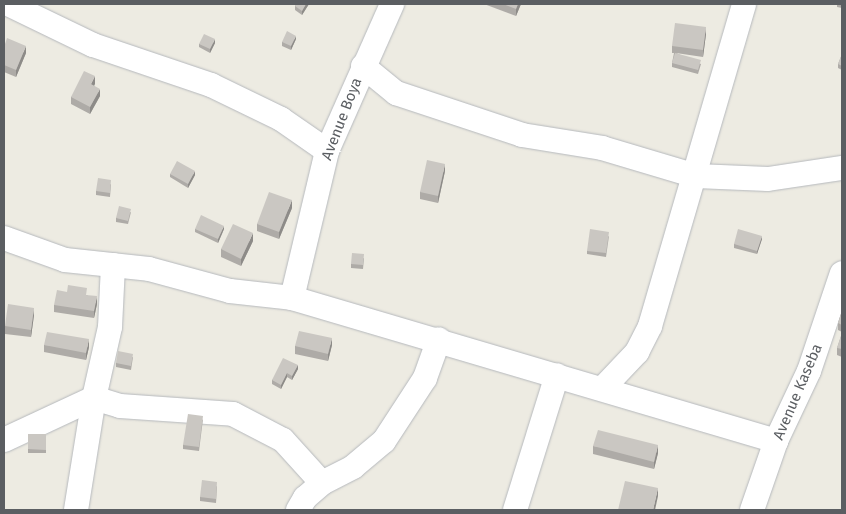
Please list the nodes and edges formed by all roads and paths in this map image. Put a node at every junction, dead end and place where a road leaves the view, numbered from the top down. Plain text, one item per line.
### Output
1 (8, 4) edge
2 (392, 4) edge
3 (744, 4) edge
4 (363, 66) junction
5 (327, 151) junction
6 (842, 168) edge
7 (696, 176) junction
8 (4, 238) edge
9 (114, 266) junction
10 (842, 272) edge
11 (292, 298) junction
12 (439, 339) junction
13 (557, 375) junction
14 (602, 388) junction
15 (94, 398) junction
16 (4, 440) edge
17 (776, 441) junction
18 (322, 483) junction
19 (758, 508) edge
20 (76, 510) edge
21 (298, 510) edge
22 (515, 510) edge

1 - 5 street
2 - 4 street, Avenue Boya
3 - 7 street
4 - 5 street, Avenue Boya
4 - 7 street
5 - 11 street, Avenue Boya
6 - 7 street
7 - 14 street
8 - 9 street
9 - 11 street
9 - 15 street
10 - 17 street, Avenue Kaseba
11 - 12 street
12 - 13 street
12 - 18 street
13 - 14 street
13 - 22 street
14 - 17 street
15 - 16 street
15 - 18 street
15 - 20 street
17 - 19 street, Avenue Kaseba
18 - 21 street

